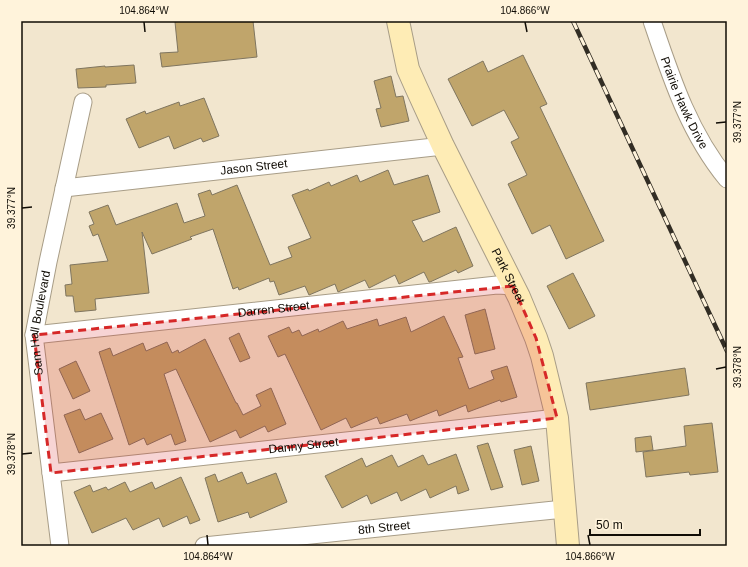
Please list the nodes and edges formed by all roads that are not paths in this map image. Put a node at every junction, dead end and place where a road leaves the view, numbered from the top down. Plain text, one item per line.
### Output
1 (398, 21) edge
2 (652, 21) edge
3 (83, 102) dead end
4 (443, 146) junction
5 (727, 179) edge
6 (64, 188) junction
7 (513, 286) junction
8 (34, 335) junction
9 (557, 418) junction
10 (51, 473) junction
11 (564, 509) junction
12 (60, 546) edge
13 (204, 546) edge
14 (568, 546) edge

1 - 4 street, Park Street
2 - 5 street, Prairie Hawk Drive
3 - 6 street, Sam Hall Boulevard
4 - 6 street, Jason Street
4 - 7 street, Park Street
6 - 8 street, Sam Hall Boulevard
7 - 8 street, Darren Street
7 - 9 street, Park Street
8 - 10 street, Sam Hall Boulevard
9 - 10 street, Danny Street
9 - 11 street, Park Street
10 - 12 street, Sam Hall Boulevard
11 - 13 street, 8th Street
11 - 14 street, Park Street

